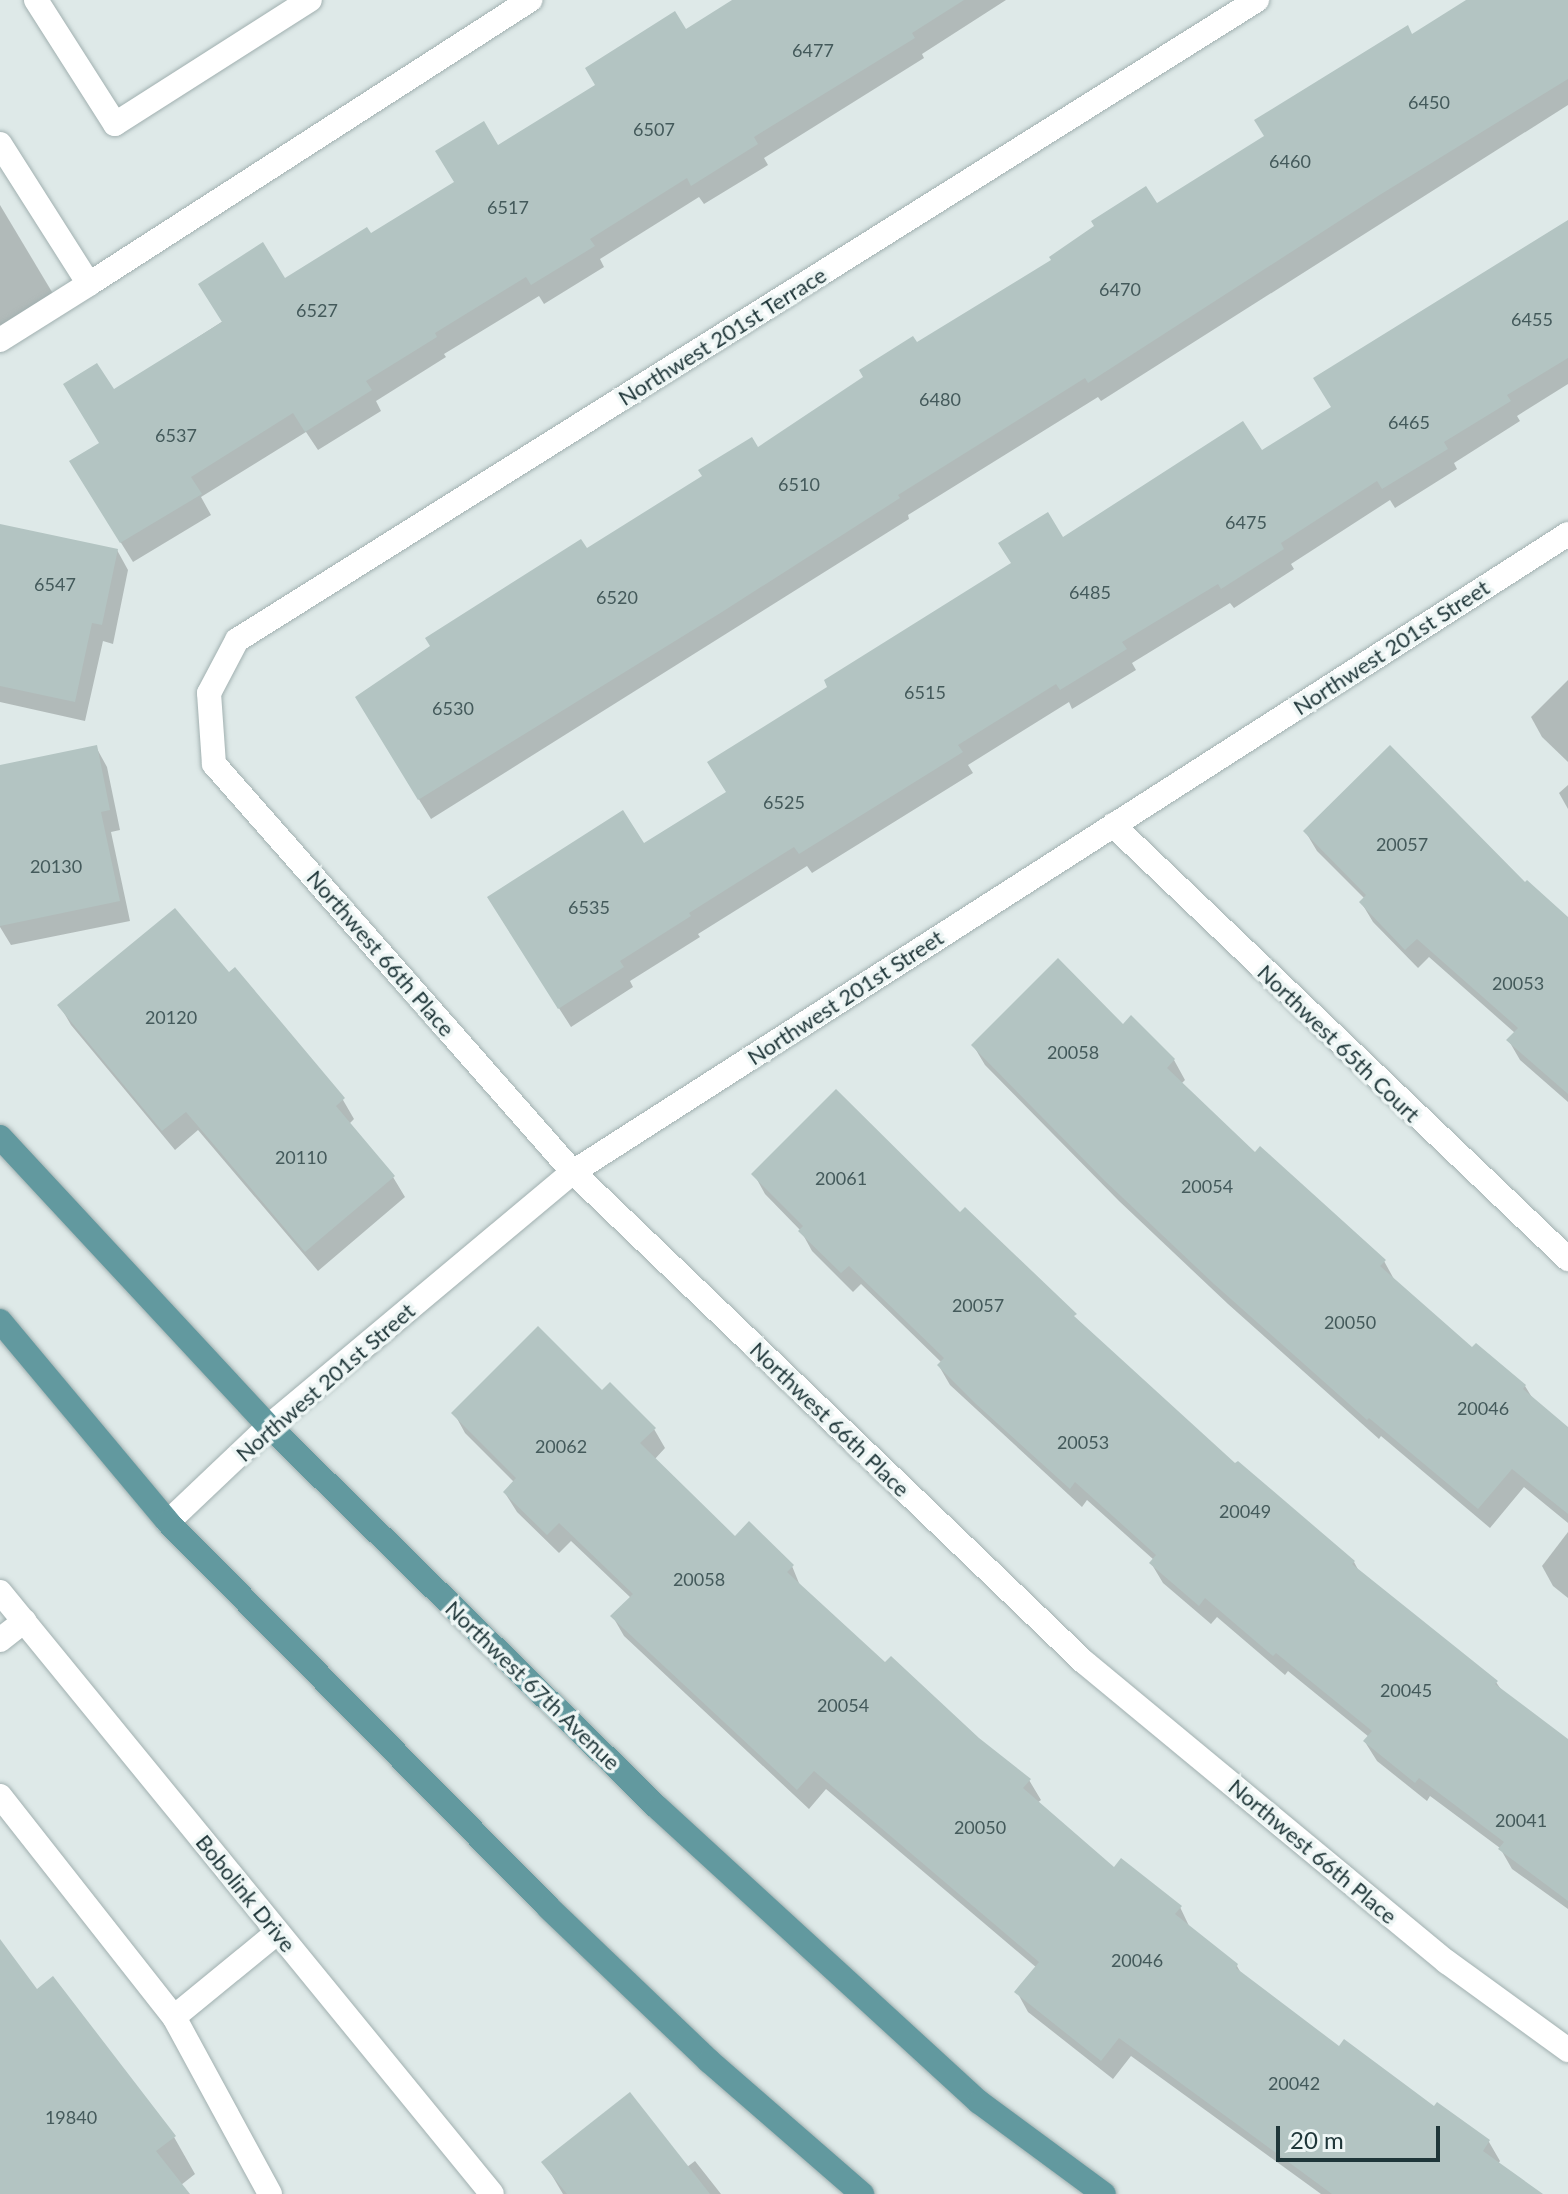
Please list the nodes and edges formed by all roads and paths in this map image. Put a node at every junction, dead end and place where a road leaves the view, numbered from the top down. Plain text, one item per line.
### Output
1 (36, 0) edge
2 (310, 0) edge
3 (530, 0) edge
4 (1257, 0) edge
5 (0, 144) edge
6 (89, 284) junction
7 (0, 340) edge
8 (1568, 534) edge
9 (209, 693) joint
10 (1113, 825) junction
11 (0, 1137) edge
12 (573, 1172) junction
13 (1568, 1259) edge
14 (0, 1321) edge
15 (269, 1426) junction
16 (168, 1522) junction
17 (0, 1592) edge
18 (24, 1621) junction
19 (0, 1640) edge
20 (0, 1796) edge
21 (278, 1932) junction
22 (174, 2017) junction
23 (1568, 2050) edge
24 (270, 2194) edge
25 (492, 2194) edge
26 (862, 2194) edge
27 (1104, 2194) edge

1 - 2 street
3 - 6 street
4 - 9 street, Northwest 201st Terrace
5 - 6 street
6 - 7 street
8 - 10 street, Northwest 201st Street
9 - 12 street, Northwest 66th Place
10 - 12 street, Northwest 201st Street
10 - 13 street, Northwest 65th Court
11 - 15 main road, Northwest 67th Avenue
12 - 15 street, Northwest 201st Street
12 - 23 street, Northwest 66th Place
14 - 16 main road
15 - 16 street, Northwest 201st Street
15 - 27 main road, Northwest 67th Avenue
16 - 26 main road
17 - 18 street, Bobolink Drive
18 - 19 street
18 - 21 street, Bobolink Drive
20 - 22 street
21 - 22 street
21 - 25 street, Bobolink Drive
22 - 24 street

